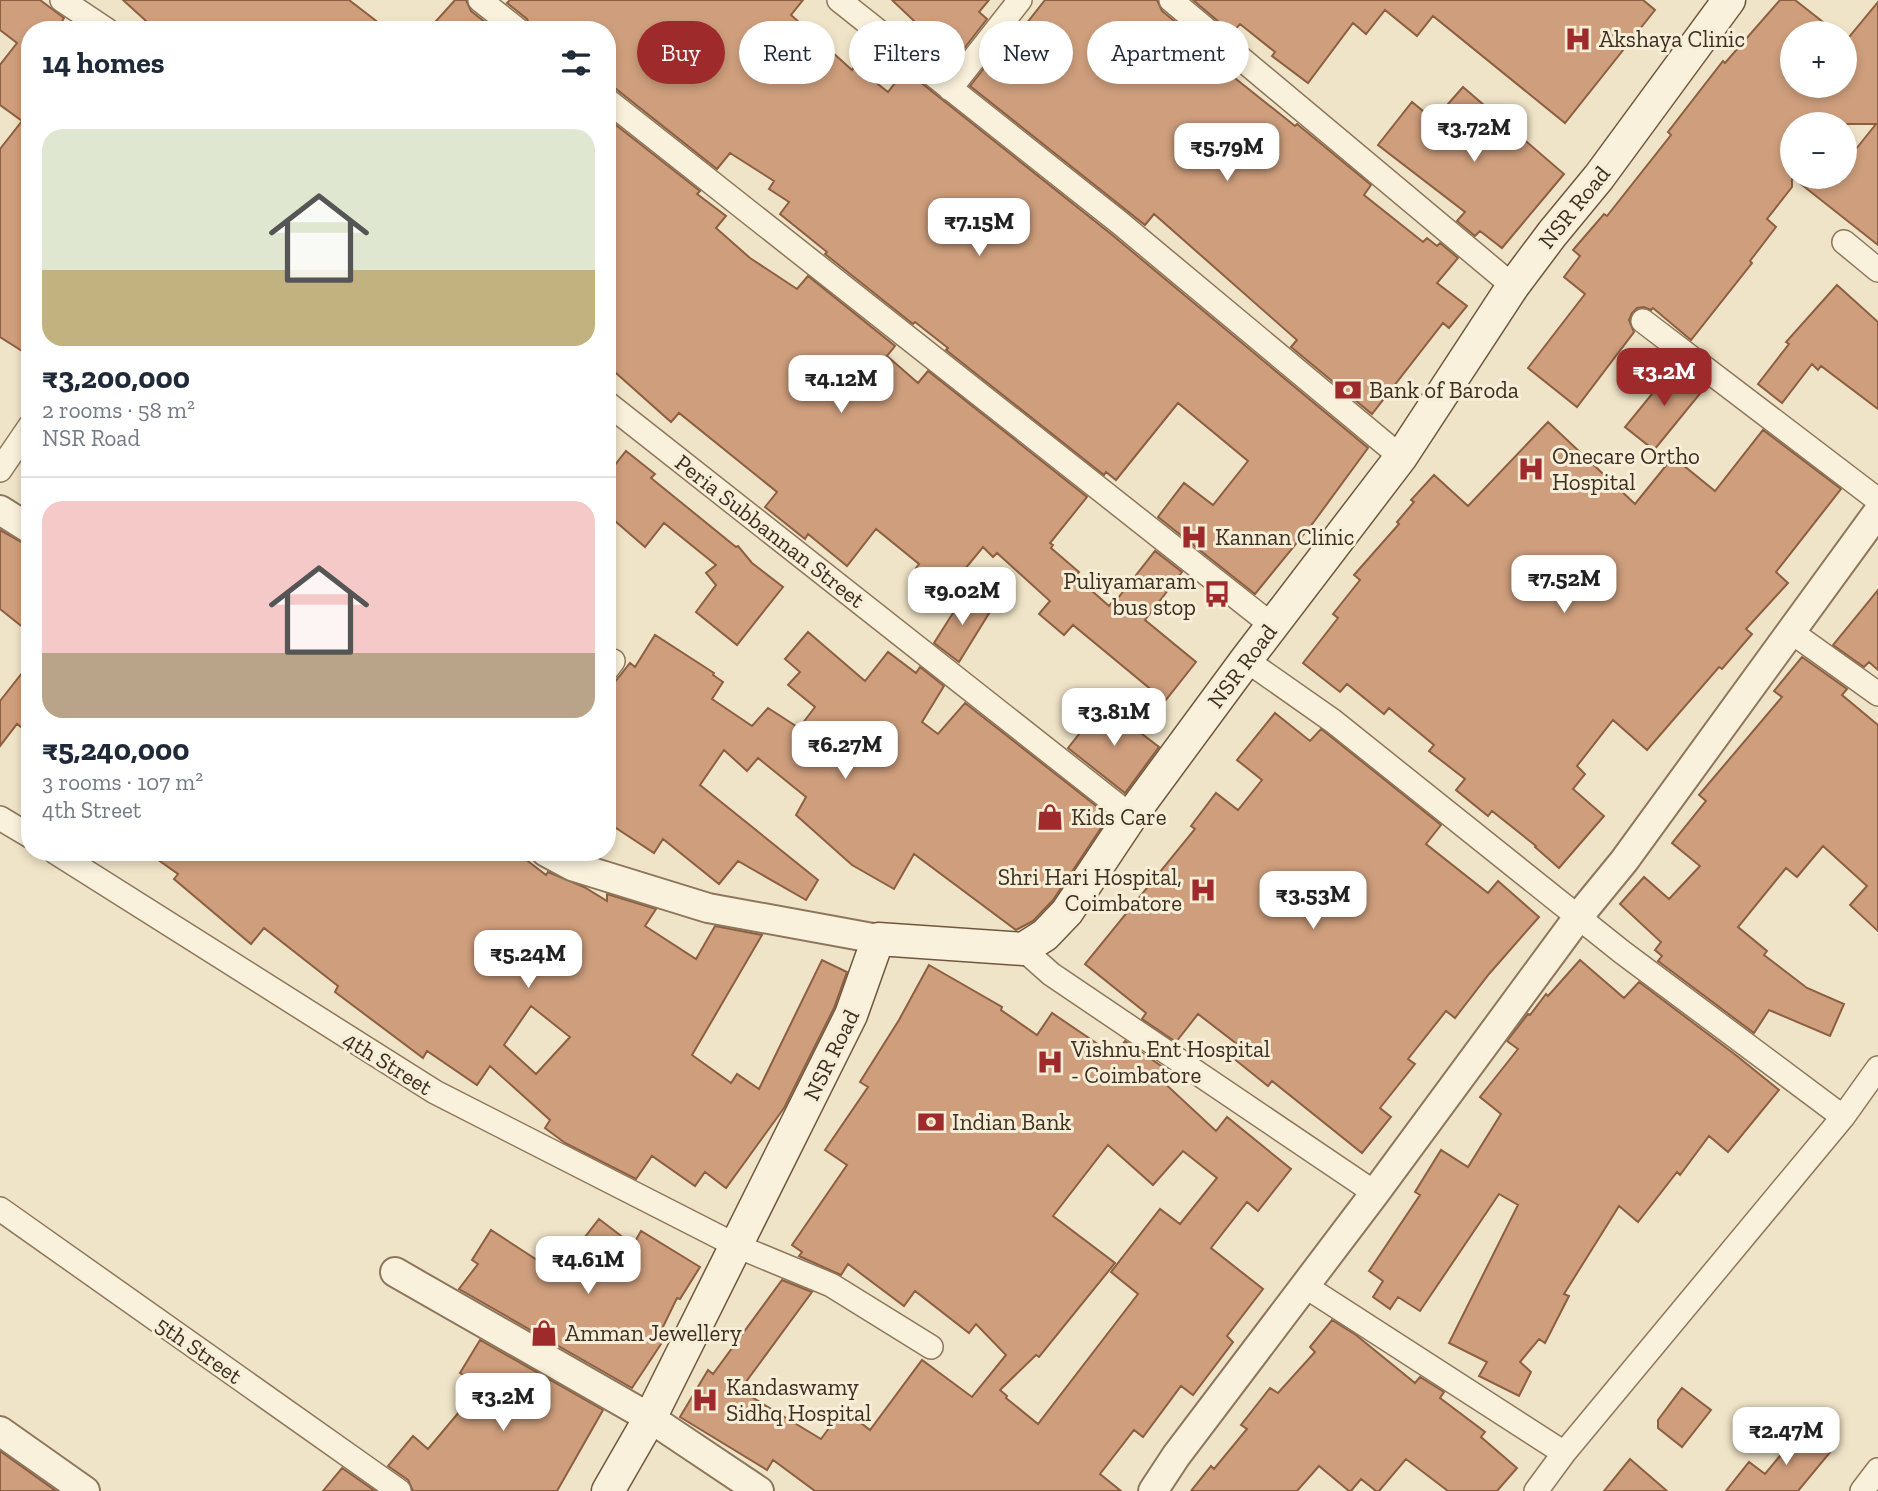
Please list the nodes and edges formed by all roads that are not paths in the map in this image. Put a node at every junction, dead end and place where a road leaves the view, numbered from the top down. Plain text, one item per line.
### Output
1 (62, 0) edge
2 (480, 0) edge
3 (839, 0) edge
4 (1020, 0) edge
5 (1171, 0) edge
6 (1729, 0) edge
7 (94, 21) edge
8 (506, 21) edge
9 (950, 89) junction
10 (616, 107) edge
11 (1844, 242) dead end
12 (1878, 270) edge
13 (1513, 286) junction
14 (1643, 321) dead end
15 (616, 410) edge
16 (21, 439) edge
17 (1401, 457) junction
18 (0, 470) edge
19 (1878, 500) edge
20 (0, 510) edge
21 (1878, 512) edge
22 (21, 523) edge
23 (1273, 626) junction
24 (1790, 631) junction
25 (1246, 660) junction
26 (1878, 694) edge
27 (1131, 816) junction
28 (0, 818) edge
29 (21, 831) edge
30 (69, 861) edge
31 (563, 861) edge
32 (1578, 916) junction
33 (878, 939) junction
34 (1023, 948) junction
35 (1878, 1068) edge
36 (1843, 1117) junction
37 (1376, 1193) junction
38 (0, 1209) edge
39 (737, 1246) junction
40 (395, 1272) dead end
41 (1305, 1286) junction
42 (931, 1347) dead end
43 (650, 1418) junction
44 (0, 1432) edge
45 (1564, 1452) junction
46 (1878, 1470) edge
47 (85, 1491) edge
48 (399, 1491) edge
49 (608, 1491) edge
50 (759, 1491) edge
51 (1153, 1491) edge
52 (1536, 1491) edge
53 (1862, 1491) edge

1 - 7 street
2 - 8 street
3 - 9 street
4 - 9 street
5 - 13 street
6 - 13 main road, NSR Road
9 - 17 street
10 - 23 street
11 - 12 street
13 - 17 main road, NSR Road
14 - 19 street
15 - 27 street, Peria Subbannan Street
16 - 18 street
17 - 23 main road, NSR Road
20 - 22 street
21 - 24 street
23 - 25 main road, NSR Road
24 - 26 street
24 - 32 street
25 - 27 main road, NSR Road
25 - 32 street
27 - 34 main road, NSR Road
28 - 29 street
30 - 39 street, 4th Street
31 - 33 street
32 - 36 street
32 - 37 street
33 - 34 main road
33 - 39 main road, NSR Road
34 - 37 street
35 - 36 street
36 - 45 street
37 - 41 street
38 - 48 street, 5th Street
39 - 42 street, 4th Street
39 - 43 main road, NSR Road
40 - 43 street
41 - 45 street
41 - 51 street
43 - 49 main road, NSR Road
43 - 50 street
44 - 47 street
45 - 52 street
46 - 53 street

